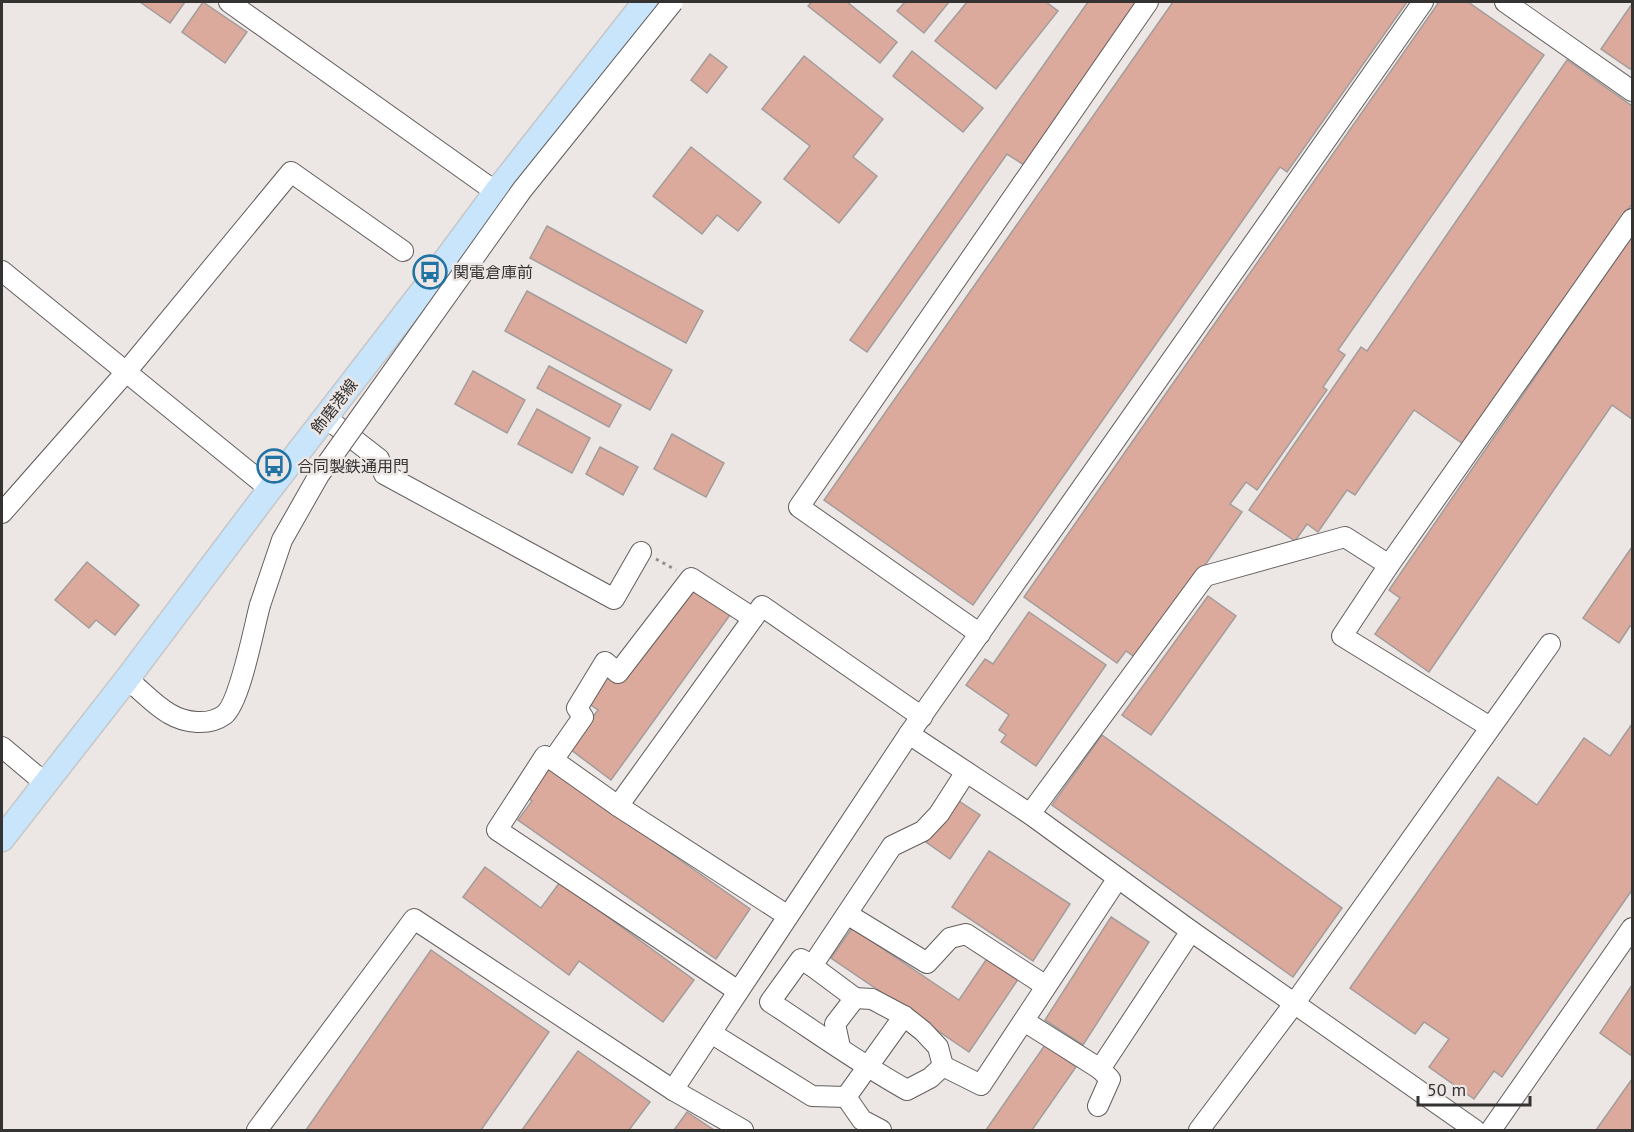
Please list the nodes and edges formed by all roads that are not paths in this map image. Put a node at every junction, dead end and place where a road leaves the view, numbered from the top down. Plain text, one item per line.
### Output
1 (229, 2) edge
2 (645, 2) edge
3 (673, 2) edge
4 (1148, 2) edge
5 (1423, 2) edge
6 (1505, 2) edge
7 (1632, 91) edge
8 (496, 192) junction
9 (1632, 219) edge
10 (403, 251) dead end
11 (2, 271) edge
12 (126, 372) junction
13 (325, 417) junction
14 (270, 489) junction
15 (2, 513) edge
16 (644, 553) road end
17 (1389, 565) junction
18 (753, 618) junction
19 (980, 634) junction
20 (1550, 644) dead end
21 (127, 679) junction
22 (922, 717) junction
23 (1490, 727) junction
24 (909, 734) junction
25 (2, 747) edge
26 (553, 760) junction
27 (966, 772) junction
28 (45, 783) junction
29 (618, 806) junction
30 (1030, 814) junction
31 (2, 839) edge
32 (1118, 878) junction
33 (847, 914) junction
34 (788, 916) junction
35 (1632, 928) edge
36 (1191, 932) junction
37 (812, 966) junction
38 (1046, 986) junction
39 (738, 991) junction
40 (855, 998) junction
41 (1294, 1004) junction
42 (904, 1016) junction
43 (1024, 1020) junction
44 (711, 1033) junction
45 (840, 1047) junction
46 (943, 1066) junction
47 (868, 1068) junction
48 (1100, 1069) junction
49 (673, 1090) junction
50 (846, 1097) junction
51 (1098, 1106) dead end
52 (257, 1131) edge
53 (743, 1131) edge
54 (881, 1131) edge
55 (1199, 1131) edge
56 (1475, 1131) edge
57 (1491, 1131) edge

1 - 8 street
2 - 8 main road, 飾磨港線
3 - 21 street, bridge
4 - 19 street
5 - 19 street
6 - 7 street
8 - 13 main road, 飾磨港線
9 - 17 street
10 - 12 street
11 - 12 street
12 - 14 street
12 - 15 street
13 - 14 main road, 飾磨港線
13 - 16 street
14 - 21 main road, 飾磨港線
17 - 23 street
17 - 30 street
18 - 22 street
18 - 26 street
18 - 29 street
19 - 22 street
20 - 23 street
21 - 28 main road, 飾磨港線
22 - 24 street
23 - 41 street
24 - 27 street
24 - 34 street
25 - 28 street
26 - 29 street
26 - 39 street
27 - 30 street
27 - 33 street
28 - 31 main road, 飾磨港線
29 - 34 street
30 - 32 street
32 - 36 street
32 - 38 street
33 - 37 street
33 - 38 street
34 - 39 street
35 - 57 street
36 - 41 street
36 - 48 street
37 - 40 street
37 - 45 street
38 - 43 street
39 - 44 street
40 - 42 street
40 - 45 street
41 - 55 street
41 - 56 street
42 - 46 street
42 - 47 street
43 - 46 street
43 - 48 street
44 - 49 street
44 - 50 street
45 - 47 street
46 - 47 street
47 - 50 street
48 - 51 street
49 - 52 street
49 - 53 street
50 - 54 street

